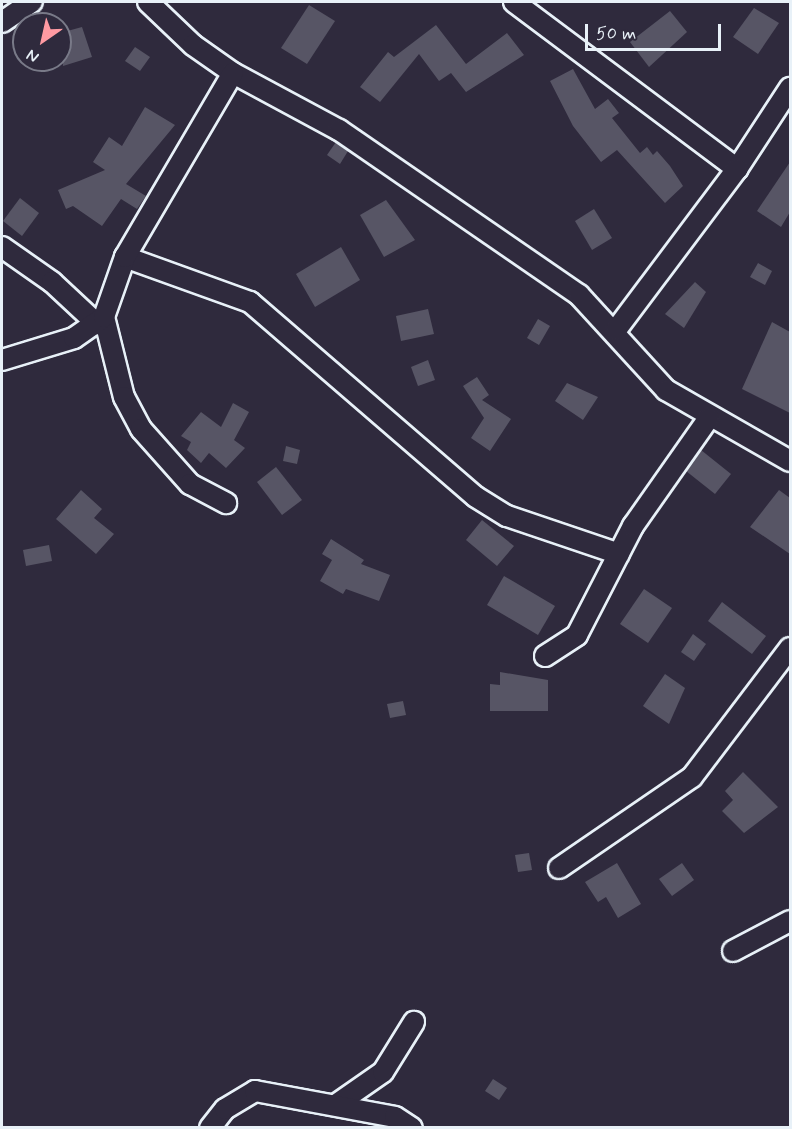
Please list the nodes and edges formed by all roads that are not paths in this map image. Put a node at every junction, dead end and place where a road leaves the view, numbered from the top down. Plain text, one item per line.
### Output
1 (32, 2) edge
2 (148, 2) edge
3 (514, 2) edge
4 (2, 22) edge
5 (232, 73) junction
6 (790, 88) edge
7 (737, 169) junction
8 (2, 247) edge
9 (125, 257) junction
10 (100, 321) junction
11 (616, 330) junction
12 (2, 360) edge
13 (710, 418) junction
14 (790, 461) edge
15 (226, 503) dead end
16 (619, 554) junction
17 (790, 648) edge
18 (545, 656) dead end
19 (559, 868) dead end
20 (790, 921) edge
21 (733, 951) dead end
22 (414, 1022) dead end
23 (337, 1104) junction
24 (210, 1128) edge
25 (412, 1128) edge

1 - 4 street
2 - 5 street
3 - 7 street
5 - 9 street
5 - 11 street
6 - 7 street
7 - 11 street
8 - 10 street
9 - 10 street
9 - 16 street
10 - 12 street
10 - 15 street
11 - 13 street
13 - 14 street
13 - 16 street
16 - 18 street
17 - 19 street
20 - 21 street
22 - 23 street
23 - 24 street
23 - 25 street

